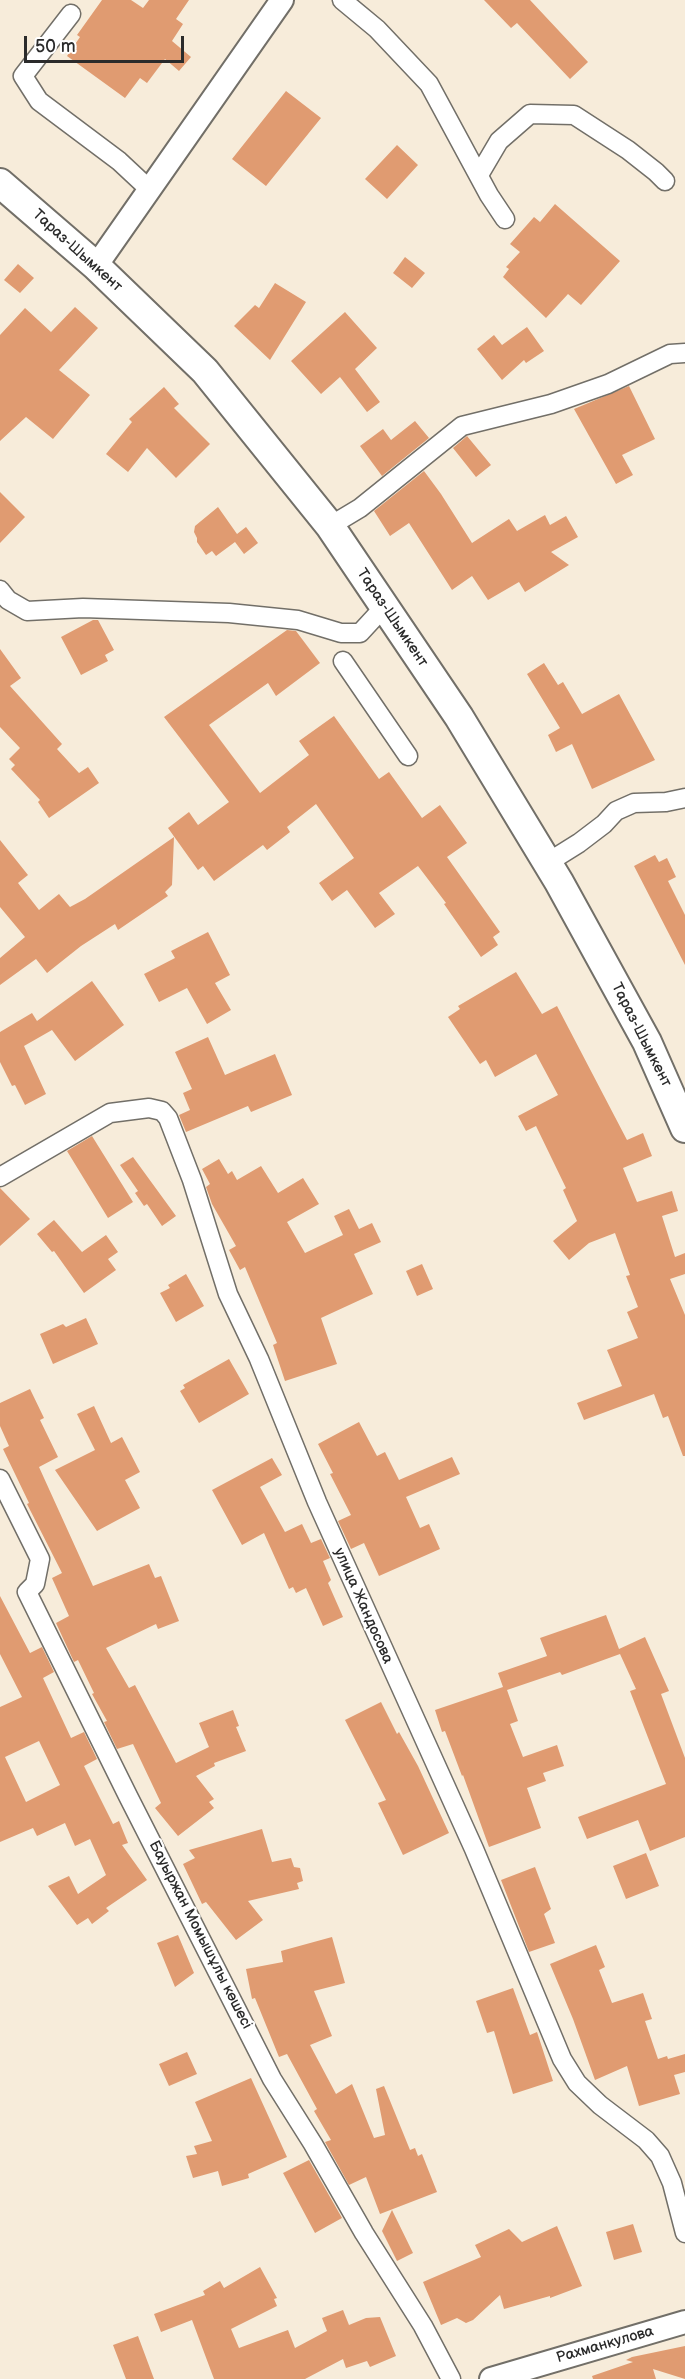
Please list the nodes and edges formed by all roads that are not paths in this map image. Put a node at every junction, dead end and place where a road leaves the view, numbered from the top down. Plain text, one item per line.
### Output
1 (342, 0) edge
2 (274, 5) edge
3 (71, 14) dead end
4 (479, 175) junction
5 (665, 182) dead end
6 (0, 183) edge
7 (149, 189) junction
8 (505, 219) dead end
9 (96, 266) junction
10 (685, 353) edge
11 (330, 526) junction
12 (0, 590) edge
13 (384, 607) junction
14 (343, 661) dead end
15 (408, 756) dead end
16 (685, 798) edge
17 (547, 863) junction
18 (685, 1128) edge
19 (0, 1177) edge
20 (0, 1479) edge
21 (685, 2233) edge
22 (685, 2322) edge
23 (451, 2379) edge
24 (491, 2379) edge

1 - 4 street
2 - 7 street
3 - 7 street
4 - 5 street
4 - 8 street
6 - 9 main road, Тараз-Шымкент
7 - 9 street
9 - 11 main road, Тараз-Шымкент
10 - 11 street
11 - 13 main road, Тараз-Шымкент
12 - 13 street
13 - 17 main road, Тараз-Шымкент
14 - 15 street
16 - 17 street
17 - 18 main road, Тараз-Шымкент
19 - 21 street, улица Жандосова
20 - 23 street, Бауыржан Момышұлы көшесі
22 - 24 street, Рахманкулова

